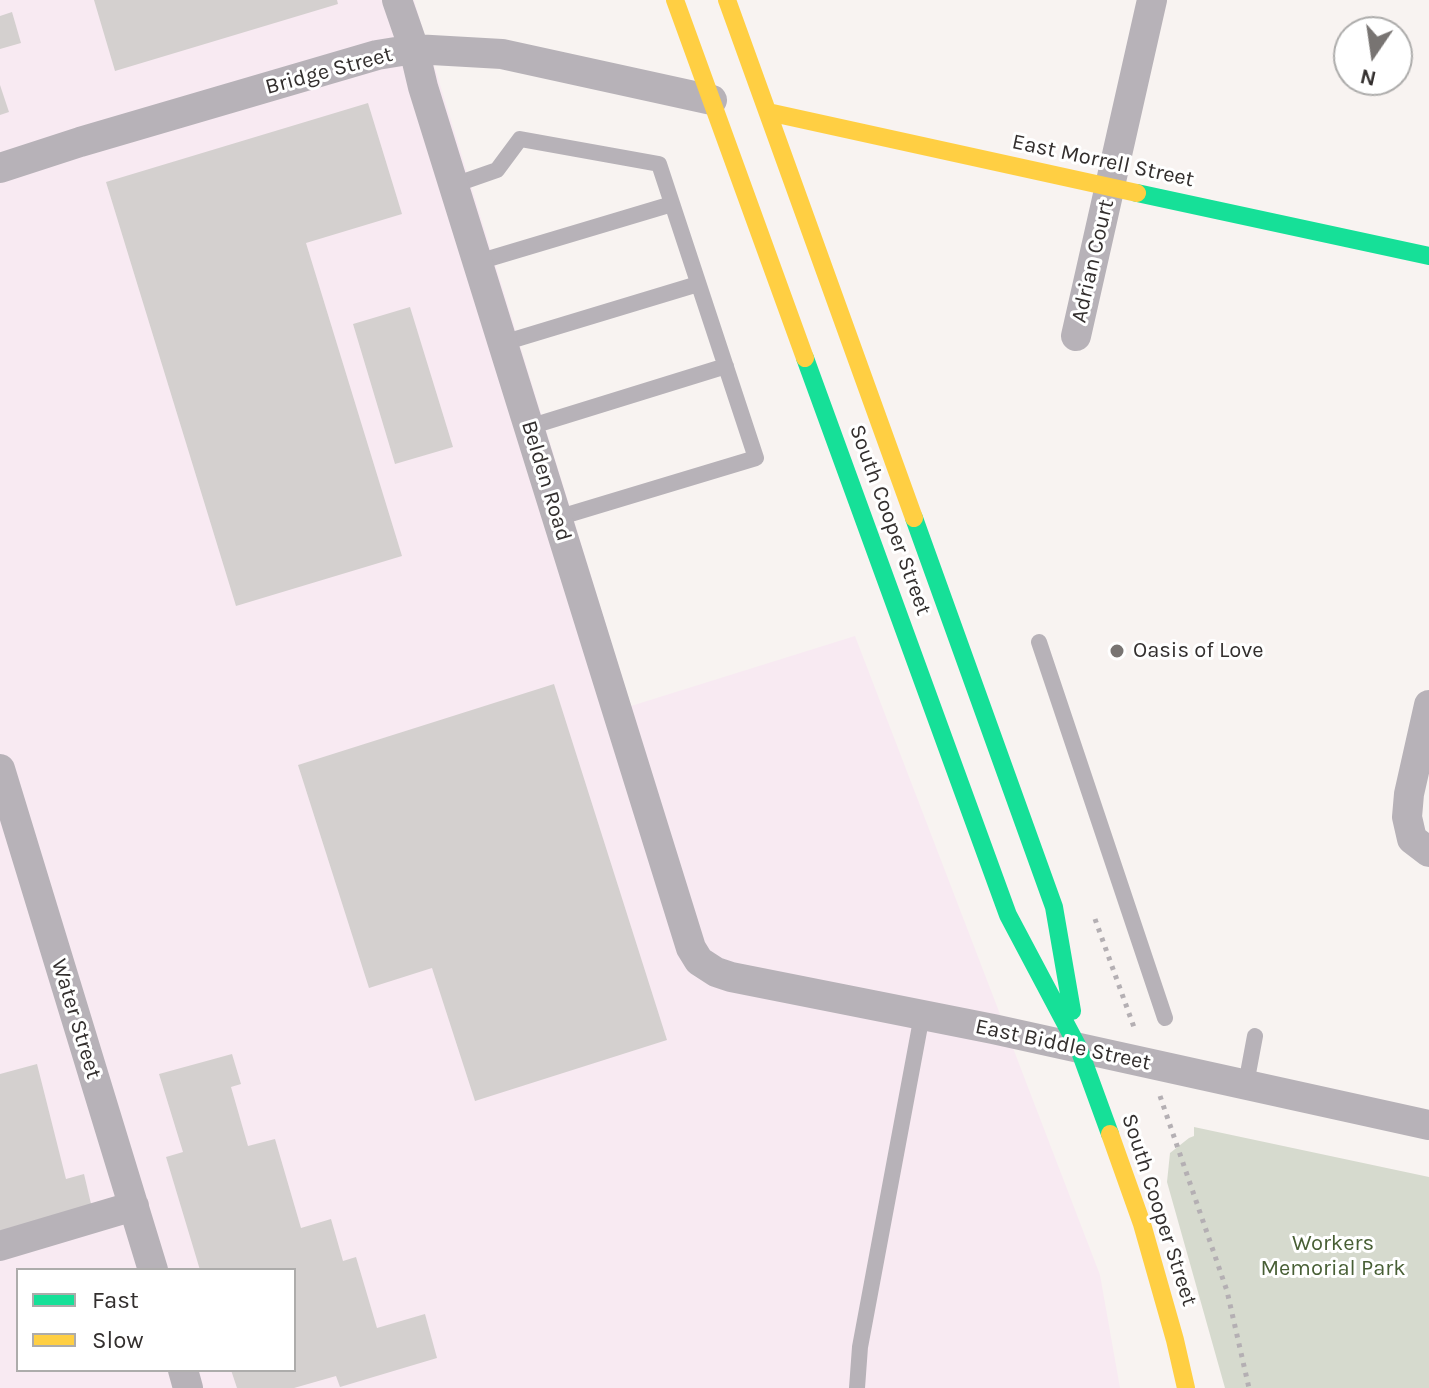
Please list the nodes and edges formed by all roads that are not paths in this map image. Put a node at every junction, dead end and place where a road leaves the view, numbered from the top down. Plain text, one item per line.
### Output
1 (397, 0) edge
2 (675, 0) edge
3 (727, 0) edge
4 (1152, 0) edge
5 (414, 49) junction
6 (729, 104) junction
7 (768, 112) junction
8 (0, 168) edge
9 (454, 185) junction
10 (1110, 187) junction
11 (672, 204) junction
12 (1429, 256) edge
13 (478, 262) junction
14 (698, 284) junction
15 (1076, 336) dead end
16 (503, 343) junction
17 (726, 366) junction
18 (529, 427) junction
19 (557, 518) junction
20 (1039, 642) dead end
21 (1429, 705) edge
22 (0, 769) edge
23 (11, 844) edge
24 (1420, 846) edge
25 (699, 961) joint
26 (922, 1015) junction
27 (1165, 1018) dead end
28 (1255, 1036) dead end
29 (1079, 1049) junction
30 (1246, 1084) junction
31 (1429, 1125) edge
32 (134, 1206) junction
33 (0, 1246) edge
34 (152, 1268) edge
35 (857, 1388) edge
36 (1186, 1388) edge

1 - 5 street, Belden Road
2 - 6 main road, South Cooper Street
3 - 7 main road, South Cooper Street
4 - 10 street, Adrian Court
5 - 6 street, Bridge Street
5 - 8 street, Bridge Street
5 - 9 street, Belden Road
6 - 7 main road, East Morrell Street
6 - 29 main road, South Cooper Street
7 - 10 main road, East Morrell Street
7 - 29 main road, South Cooper Street
9 - 11 lane
9 - 13 street, Belden Road
10 - 12 main road, East Morrell Street
10 - 15 street, Adrian Court
11 - 13 lane
11 - 14 lane
13 - 16 street, Belden Road
14 - 16 lane
14 - 17 lane
16 - 18 street, Belden Road
17 - 18 lane
17 - 19 lane
18 - 19 street, Belden Road
19 - 25 street, Belden Road
20 - 27 lane
21 - 24 street
22 - 23 street, Water Street
23 - 32 street, Water Street
25 - 26 street, East Biddle Street
26 - 29 street, East Biddle Street
26 - 35 lane
28 - 30 lane
29 - 30 street, East Biddle Street
29 - 36 main road, South Cooper Street
30 - 31 street, East Biddle Street
32 - 33 street
32 - 34 street, Water Street

